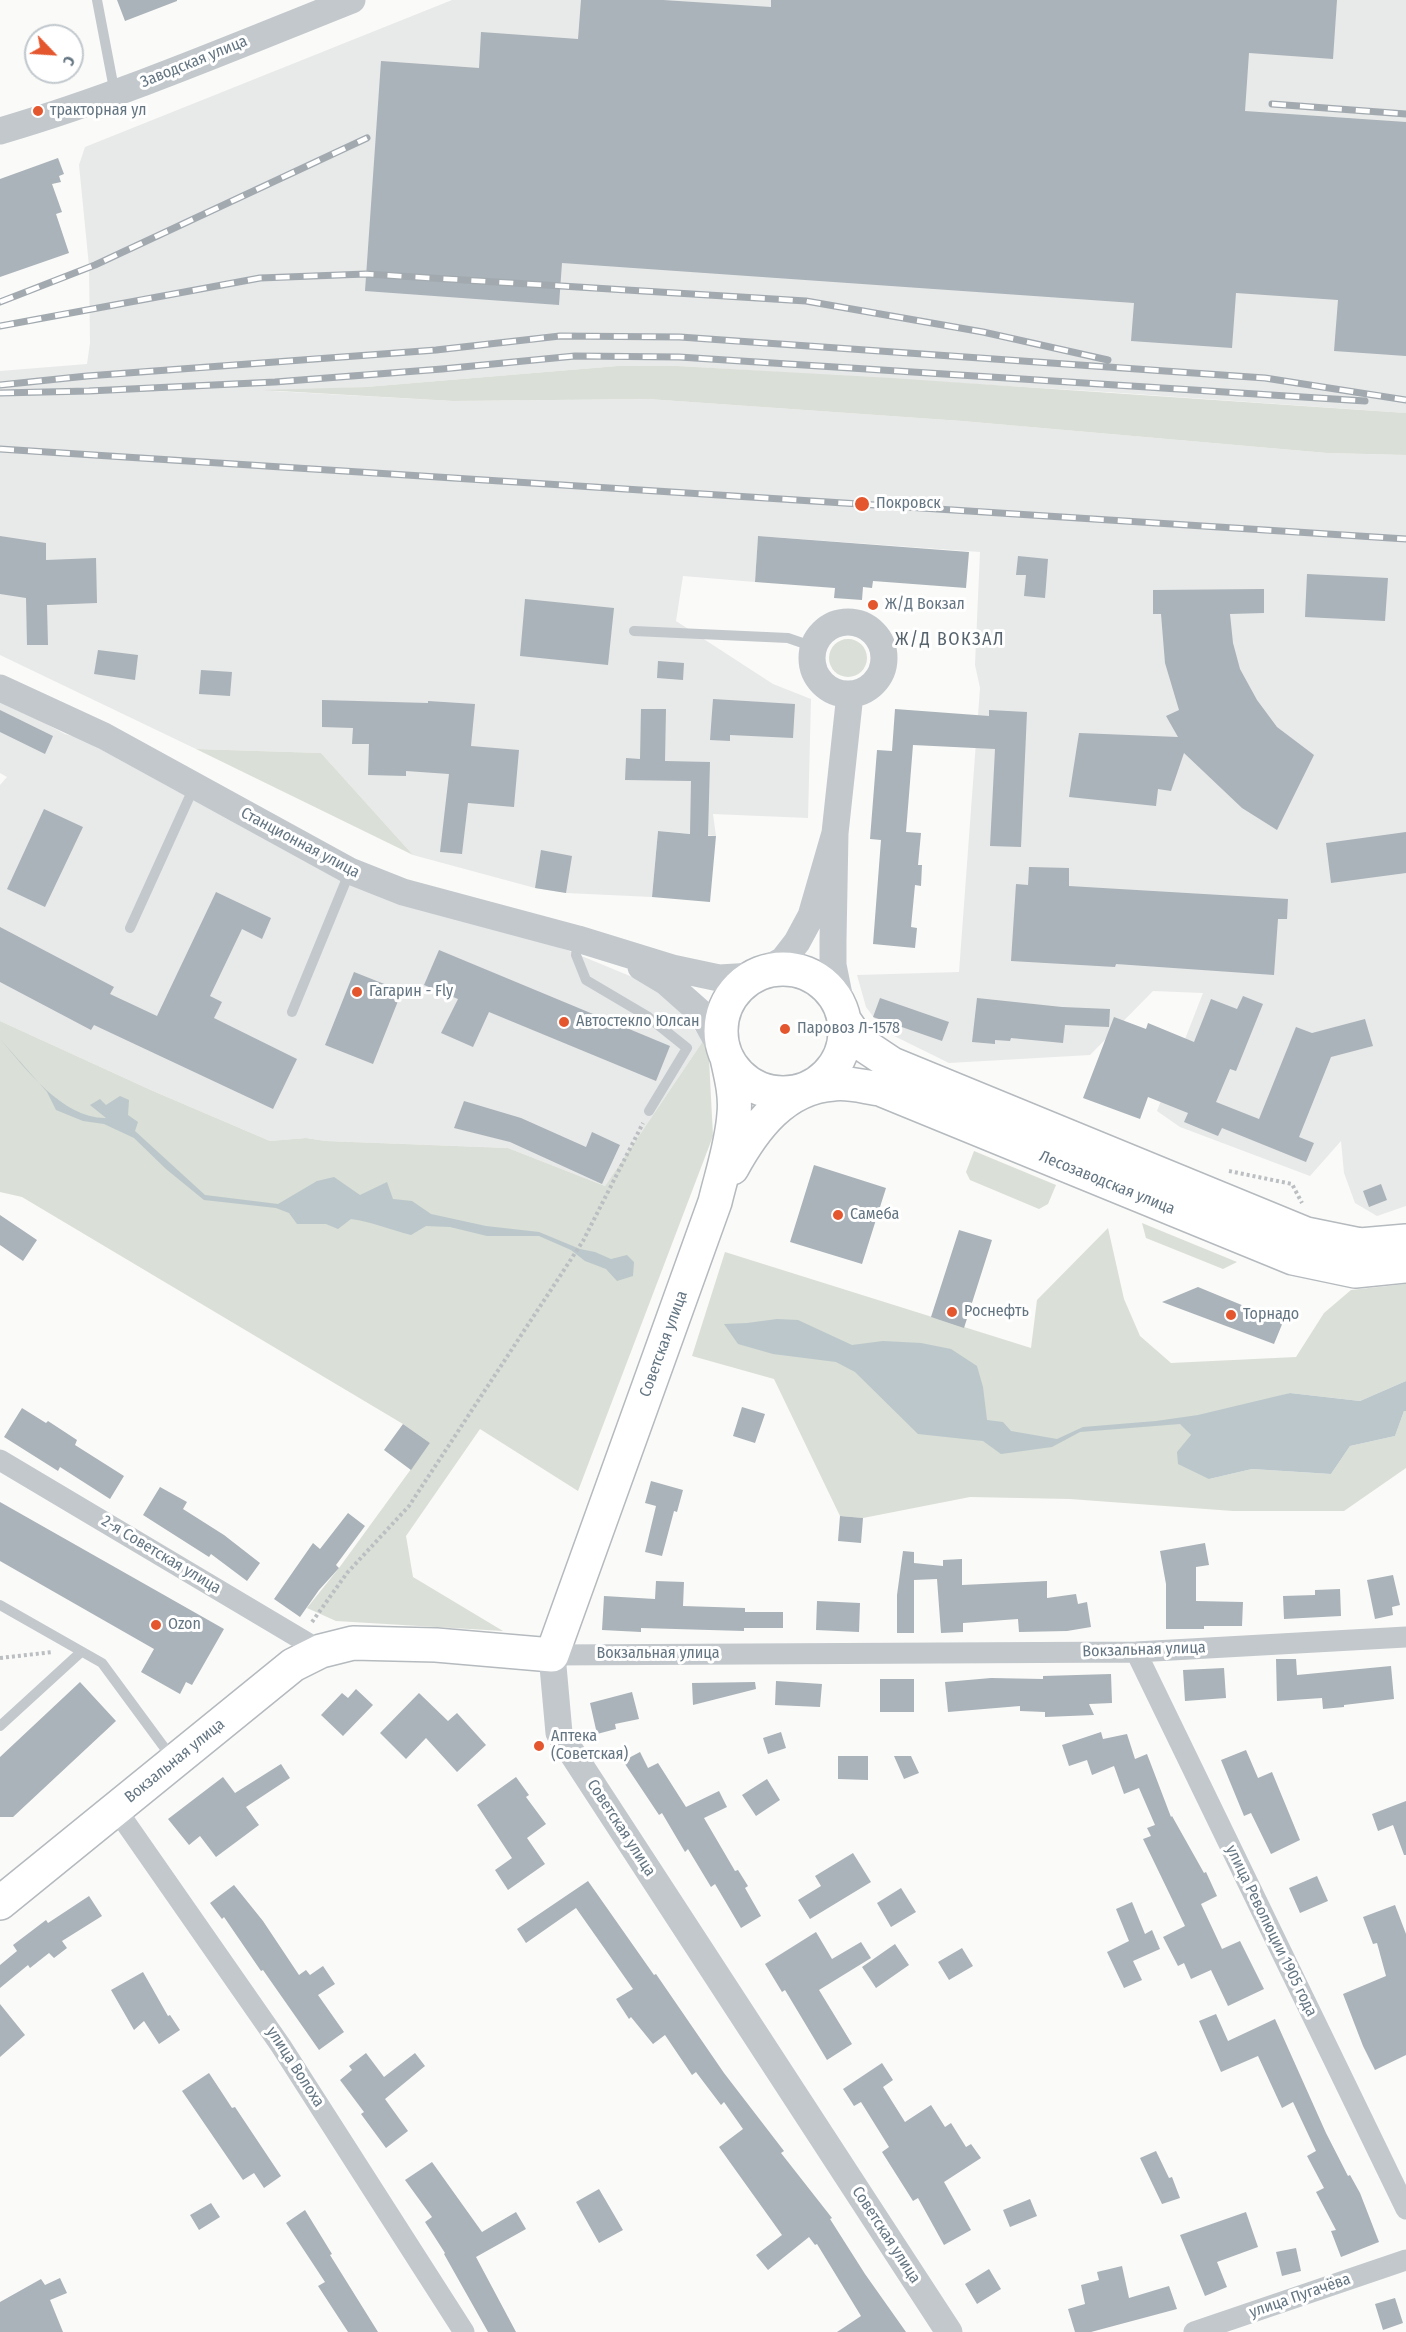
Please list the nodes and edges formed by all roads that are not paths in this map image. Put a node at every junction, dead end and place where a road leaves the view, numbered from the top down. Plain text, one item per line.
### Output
1 (97, 0) edge
2 (352, 0) edge
3 (115, 94) junction
4 (0, 131) edge
5 (634, 631) dead end
6 (814, 647) junction
7 (0, 688) edge
8 (850, 694) junction
9 (194, 787) junction
10 (836, 833) junction
11 (350, 871) junction
12 (130, 928) dead end
13 (578, 939) junction
14 (618, 951) junction
15 (754, 976) junction
16 (292, 1012) dead end
17 (844, 1020) junction
18 (727, 1058) junction
19 (810, 1087) junction
20 (649, 1111) road end
21 (715, 1202) junction
22 (1406, 1241) edge
23 (1406, 1266) edge
24 (0, 1460) edge
25 (0, 1605) edge
26 (1406, 1636) edge
27 (311, 1644) junction
28 (80, 1651) junction
29 (1137, 1652) junction
30 (552, 1655) junction
31 (0, 1726) edge
32 (174, 1761) junction
33 (116, 1809) junction
34 (1, 1902) edge
35 (1406, 2209) edge
36 (1406, 2260) edge
37 (464, 2332) edge
38 (949, 2332) edge
39 (1194, 2332) edge

1 - 3 lane
2 - 3 street, Заводская улица
3 - 4 street, Заводская улица
5 - 6 lane
6 - 8 street
6 - 8 street
7 - 9 street, Станционная улица
8 - 10 street
9 - 11 street, Станционная улица
9 - 12 lane
10 - 15 street
10 - 17 street
11 - 13 street, Станционная улица
11 - 16 lane
13 - 14 street, Станционная улица
13 - 20 lane
14 - 15 street, Станционная улица
14 - 18 street, Станционная улица
15 - 17 main road
15 - 18 main road
17 - 19 main road
17 - 22 main road, Лесозаводская улица
18 - 19 main road
18 - 21 main road, Советская улица
19 - 21 main road, Советская улица
19 - 23 main road, Лесозаводская улица
21 - 30 main road, Советская улица
24 - 27 street, 2-я Советская улица
25 - 28 lane
26 - 29 street, Вокзальная улица
27 - 30 main road, Вокзальная улица
27 - 32 main road, Вокзальная улица
28 - 31 lane
28 - 32 lane
29 - 30 street, Вокзальная улица
29 - 35 street, улица Революции 1905 года
30 - 38 street, Советская улица
32 - 33 main road, Вокзальная улица
33 - 34 main road, Вокзальная улица
33 - 37 street, улица Волоха
36 - 39 street, улица Пугачёва

